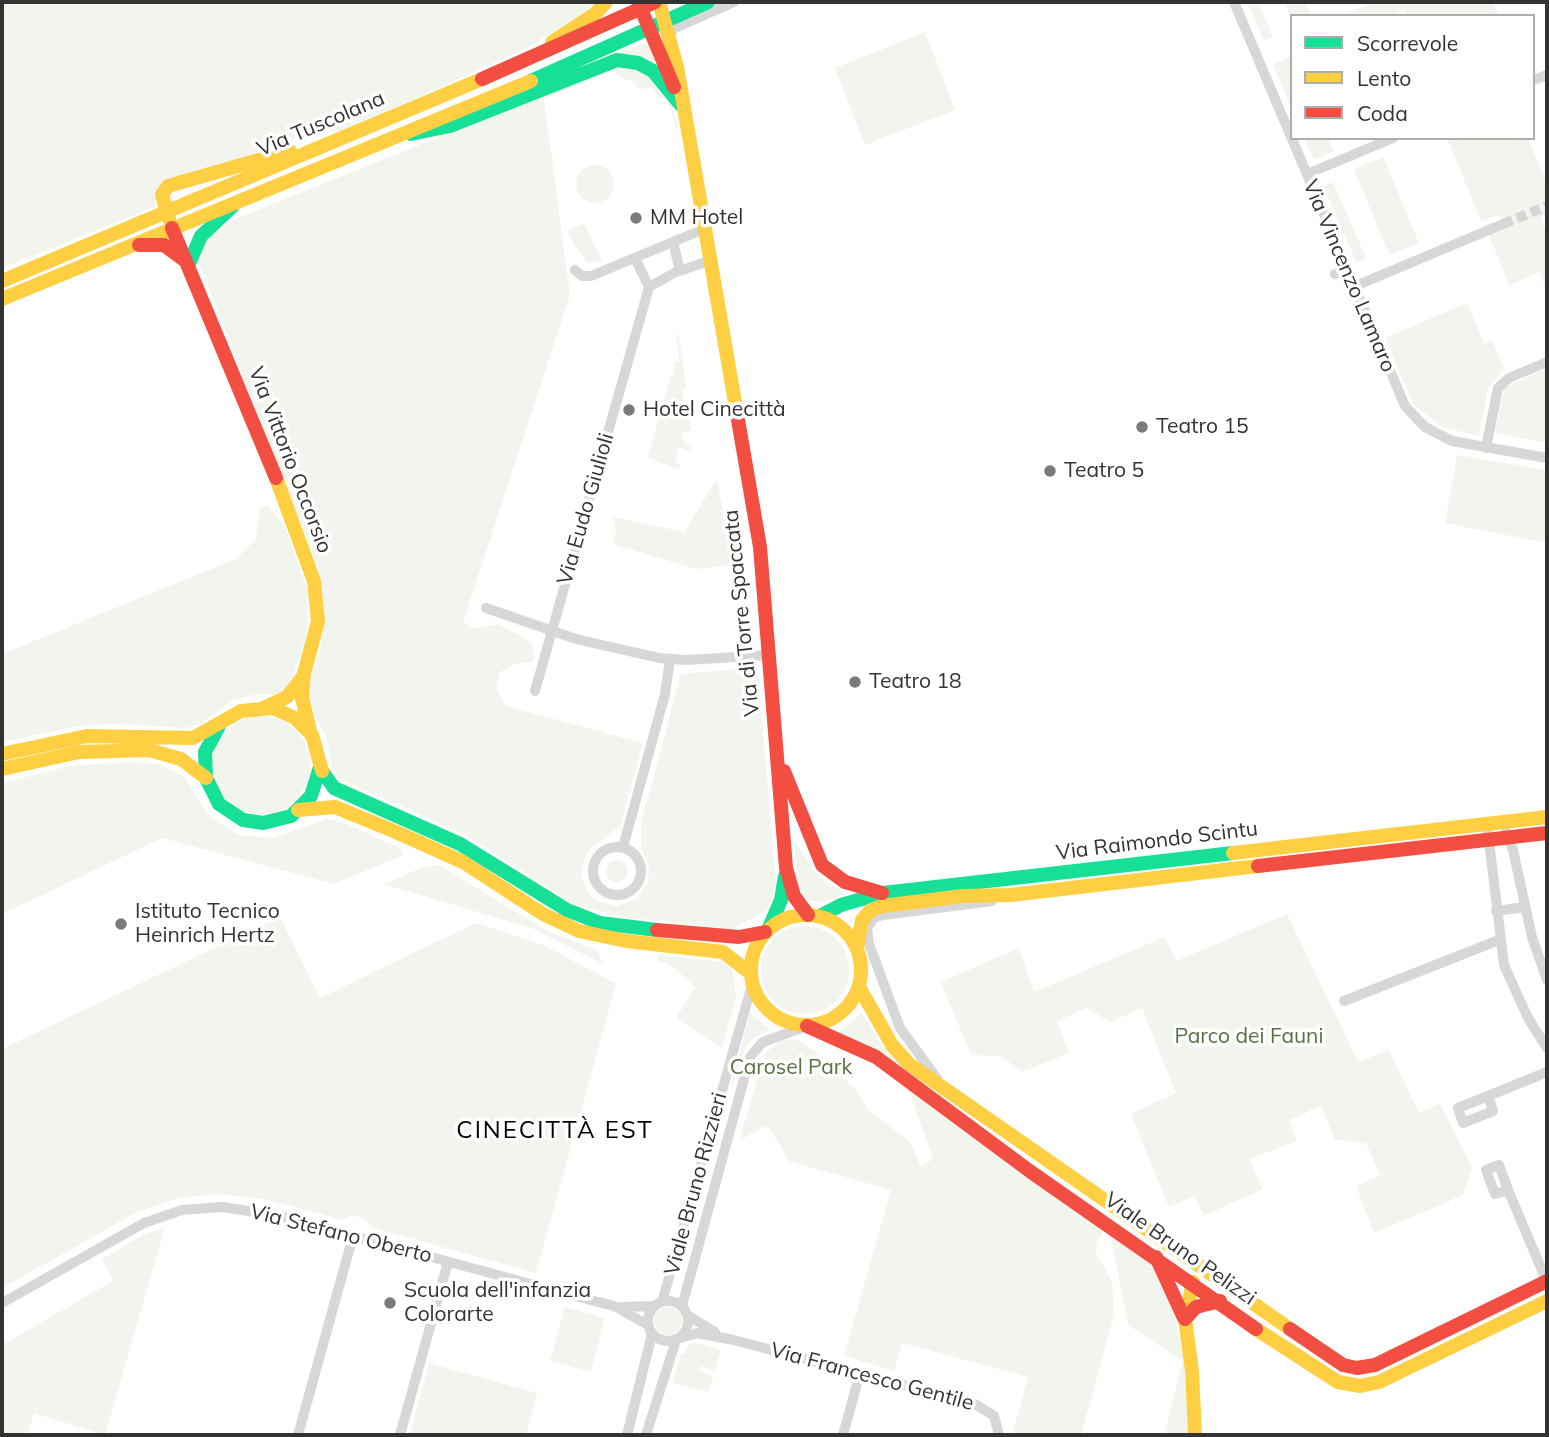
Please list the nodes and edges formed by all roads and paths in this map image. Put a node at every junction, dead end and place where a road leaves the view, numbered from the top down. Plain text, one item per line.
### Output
1 (606, 2) edge
2 (708, 2) edge
3 (734, 2) edge
4 (1234, 2) edge
5 (648, 3) edge
6 (667, 28) junction
7 (651, 29) junction
8 (529, 58) junction
9 (683, 108) junction
10 (1290, 134) edge
11 (351, 135) junction
12 (397, 135) junction
13 (1293, 140) edge
14 (1388, 140) edge
15 (1307, 174) junction
16 (239, 202) junction
17 (166, 212) junction
18 (1503, 224) tunnel mouth
19 (172, 228) junction
20 (704, 229) junction
21 (673, 242) junction
22 (130, 245) junction
23 (635, 258) junction
24 (709, 261) junction
25 (188, 266) junction
26 (575, 270) dead end
27 (1346, 270) junction
28 (680, 271) junction
29 (1335, 274) dead end
30 (2, 281) edge
31 (649, 287) junction
32 (1353, 287) junction
33 (2, 299) edge
34 (1547, 362) edge
35 (1486, 448) junction
36 (1547, 458) edge
37 (486, 608) dead end
38 (552, 631) junction
39 (770, 655) junction
40 (670, 659) junction
41 (304, 674) junction
42 (535, 691) dead end
43 (265, 707) junction
44 (220, 725) junction
45 (312, 735) junction
46 (776, 749) junction
47 (2, 754) edge
48 (320, 765) junction
49 (2, 769) edge
50 (206, 778) junction
51 (299, 810) junction
52 (1547, 817) edge
53 (1503, 822) junction
54 (1487, 824) junction
55 (1547, 833) edge
56 (1508, 838) junction
57 (1489, 841) junction
58 (624, 848) junction
59 (786, 868) junction
60 (883, 893) junction
61 (1011, 895) junction
62 (1525, 907) junction
63 (1496, 911) junction
64 (814, 915) junction
65 (767, 931) junction
66 (1499, 940) junction
67 (857, 948) junction
68 (751, 979) junction
69 (1547, 980) edge
70 (859, 987) junction
71 (1344, 1001) dead end
72 (869, 1006) junction
73 (891, 1006) junction
74 (807, 1026) junction
75 (1547, 1048) edge
76 (1547, 1072) edge
77 (928, 1077) junction
78 (919, 1090) junction
79 (948, 1091) junction
80 (1488, 1096) dead end
81 (1508, 1190) dead end
82 (353, 1236) junction
83 (1155, 1256) junction
84 (448, 1262) junction
85 (1202, 1269) junction
86 (1193, 1282) junction
87 (1547, 1282) edge
88 (1220, 1301) junction
89 (1547, 1301) edge
90 (2, 1303) edge
91 (658, 1304) junction
92 (614, 1307) junction
93 (684, 1310) junction
94 (1182, 1313) junction
95 (650, 1330) junction
96 (728, 1338) junction
97 (678, 1339) junction
98 (860, 1373) junction
99 (298, 1435) edge
100 (400, 1435) edge
101 (627, 1435) edge
102 (646, 1435) edge
103 (843, 1435) edge
104 (999, 1435) edge
105 (1195, 1435) edge

1 - 8 street
2 - 6 street, Via Tuscolana
3 - 6 street
4 - 10 street, Via Vincenzo Lamaro
5 - 6 street, Via di Torre Spaccata
5 - 7 street, Via di Torre Spaccata
5 - 8 street, Via Tuscolana
6 - 7 street, Via Tuscolana
6 - 9 street, Via di Torre Spaccata
7 - 9 street, Via di Torre Spaccata
7 - 12 street, Via Tuscolana
8 - 11 street, Via Tuscolana
9 - 12 street, Via Tuscolana
9 - 20 street, Via di Torre Spaccata
11 - 17 street, Via Tuscolana
11 - 17 street
12 - 16 street, Via Tuscolana
13 - 15 street, Via Vincenzo Lamaro
14 - 15 street
15 - 27 street, Via Vincenzo Lamaro
16 - 19 street, Via Tuscolana
16 - 25 street
17 - 19 street, Via Vittorio Occorsio
17 - 30 street, Via Tuscolana
18 - 32 street
19 - 22 street, Via Tuscolana
19 - 25 street, Via Vittorio Occorsio
20 - 21 street
20 - 24 street, Via di Torre Spaccata
21 - 23 street
21 - 28 street
22 - 25 street, Via Vittorio Occorsio
22 - 33 street, Via Tuscolana
23 - 26 street
23 - 31 street
24 - 28 street
24 - 39 street, Via di Torre Spaccata
25 - 41 street, Via Vittorio Occorsio
27 - 29 street
27 - 32 street, Via Vincenzo Lamaro
28 - 31 street
31 - 38 street, Via Eudo Giulioli
32 - 35 street, Via Vincenzo Lamaro
34 - 35 street
35 - 36 street, Via Vincenzo Lamaro
37 - 38 street
38 - 40 street
38 - 42 street, Via Eudo Giulioli
39 - 40 street
39 - 46 street, Via di Torre Spaccata
40 - 58 street
41 - 43 street, Via Vittorio Occorsio
41 - 45 street, Via Vittorio Occorsio
43 - 44 street
43 - 45 street
44 - 47 street
44 - 50 street
45 - 48 street
46 - 59 street, Via di Torre Spaccata
46 - 60 street
48 - 51 street
48 - 65 street
49 - 50 street
50 - 51 street
51 - 68 street
52 - 53 street, Via Raimondo Scintu
53 - 54 street, Via Raimondo Scintu
53 - 56 street
54 - 57 street
54 - 60 street, Via Raimondo Scintu
55 - 56 street, Via Raimondo Scintu
56 - 57 street, Via Raimondo Scintu
56 - 62 street
57 - 61 street, Via Raimondo Scintu
57 - 63 street
58 - 58 street
59 - 64 street, Via di Torre Spaccata
59 - 65 street, Via di Torre Spaccata
60 - 64 street, Via Raimondo Scintu
61 - 67 street, Via Raimondo Scintu
61 - 73 street, Via Raimondo Scintu
62 - 63 street
62 - 69 street
63 - 66 street
64 - 65 street
64 - 67 street
65 - 68 street
66 - 71 street
66 - 75 street
67 - 70 street
68 - 74 street
68 - 91 street, Viale Bruno Rizzieri
70 - 72 street, Viale Bruno Pelizzi
70 - 74 street
72 - 73 street
72 - 77 street, Viale Bruno Pelizzi
73 - 79 street, Via Raimondo Scintu
74 - 78 street, Viale Bruno Pelizzi
74 - 93 street, Viale Bruno Rizzieri
76 - 80 street
77 - 78 street
77 - 79 street, Viale Bruno Pelizzi
78 - 83 street, Viale Bruno Pelizzi
79 - 85 street, Viale Bruno Pelizzi
81 - 87 street
82 - 84 street, Via Stefano Oberto
82 - 90 street, Via Stefano Oberto
82 - 99 street
83 - 86 street, Viale Bruno Pelizzi
83 - 94 street
84 - 92 street, Via Stefano Oberto
84 - 100 street
85 - 86 street
85 - 87 street, Viale Bruno Pelizzi
86 - 88 street, Viale Bruno Pelizzi
86 - 94 street
88 - 89 street, Viale Bruno Pelizzi
88 - 94 street
91 - 92 street, Via Stefano Oberto
91 - 93 street
91 - 95 street
92 - 95 street, Via Stefano Oberto
93 - 96 street, Via Francesco Gentile
93 - 97 street
94 - 105 street
95 - 97 street
95 - 101 street
96 - 97 street, Via Francesco Gentile
96 - 98 street, Via Francesco Gentile
97 - 102 street
98 - 103 street
98 - 104 street, Via Francesco Gentile

